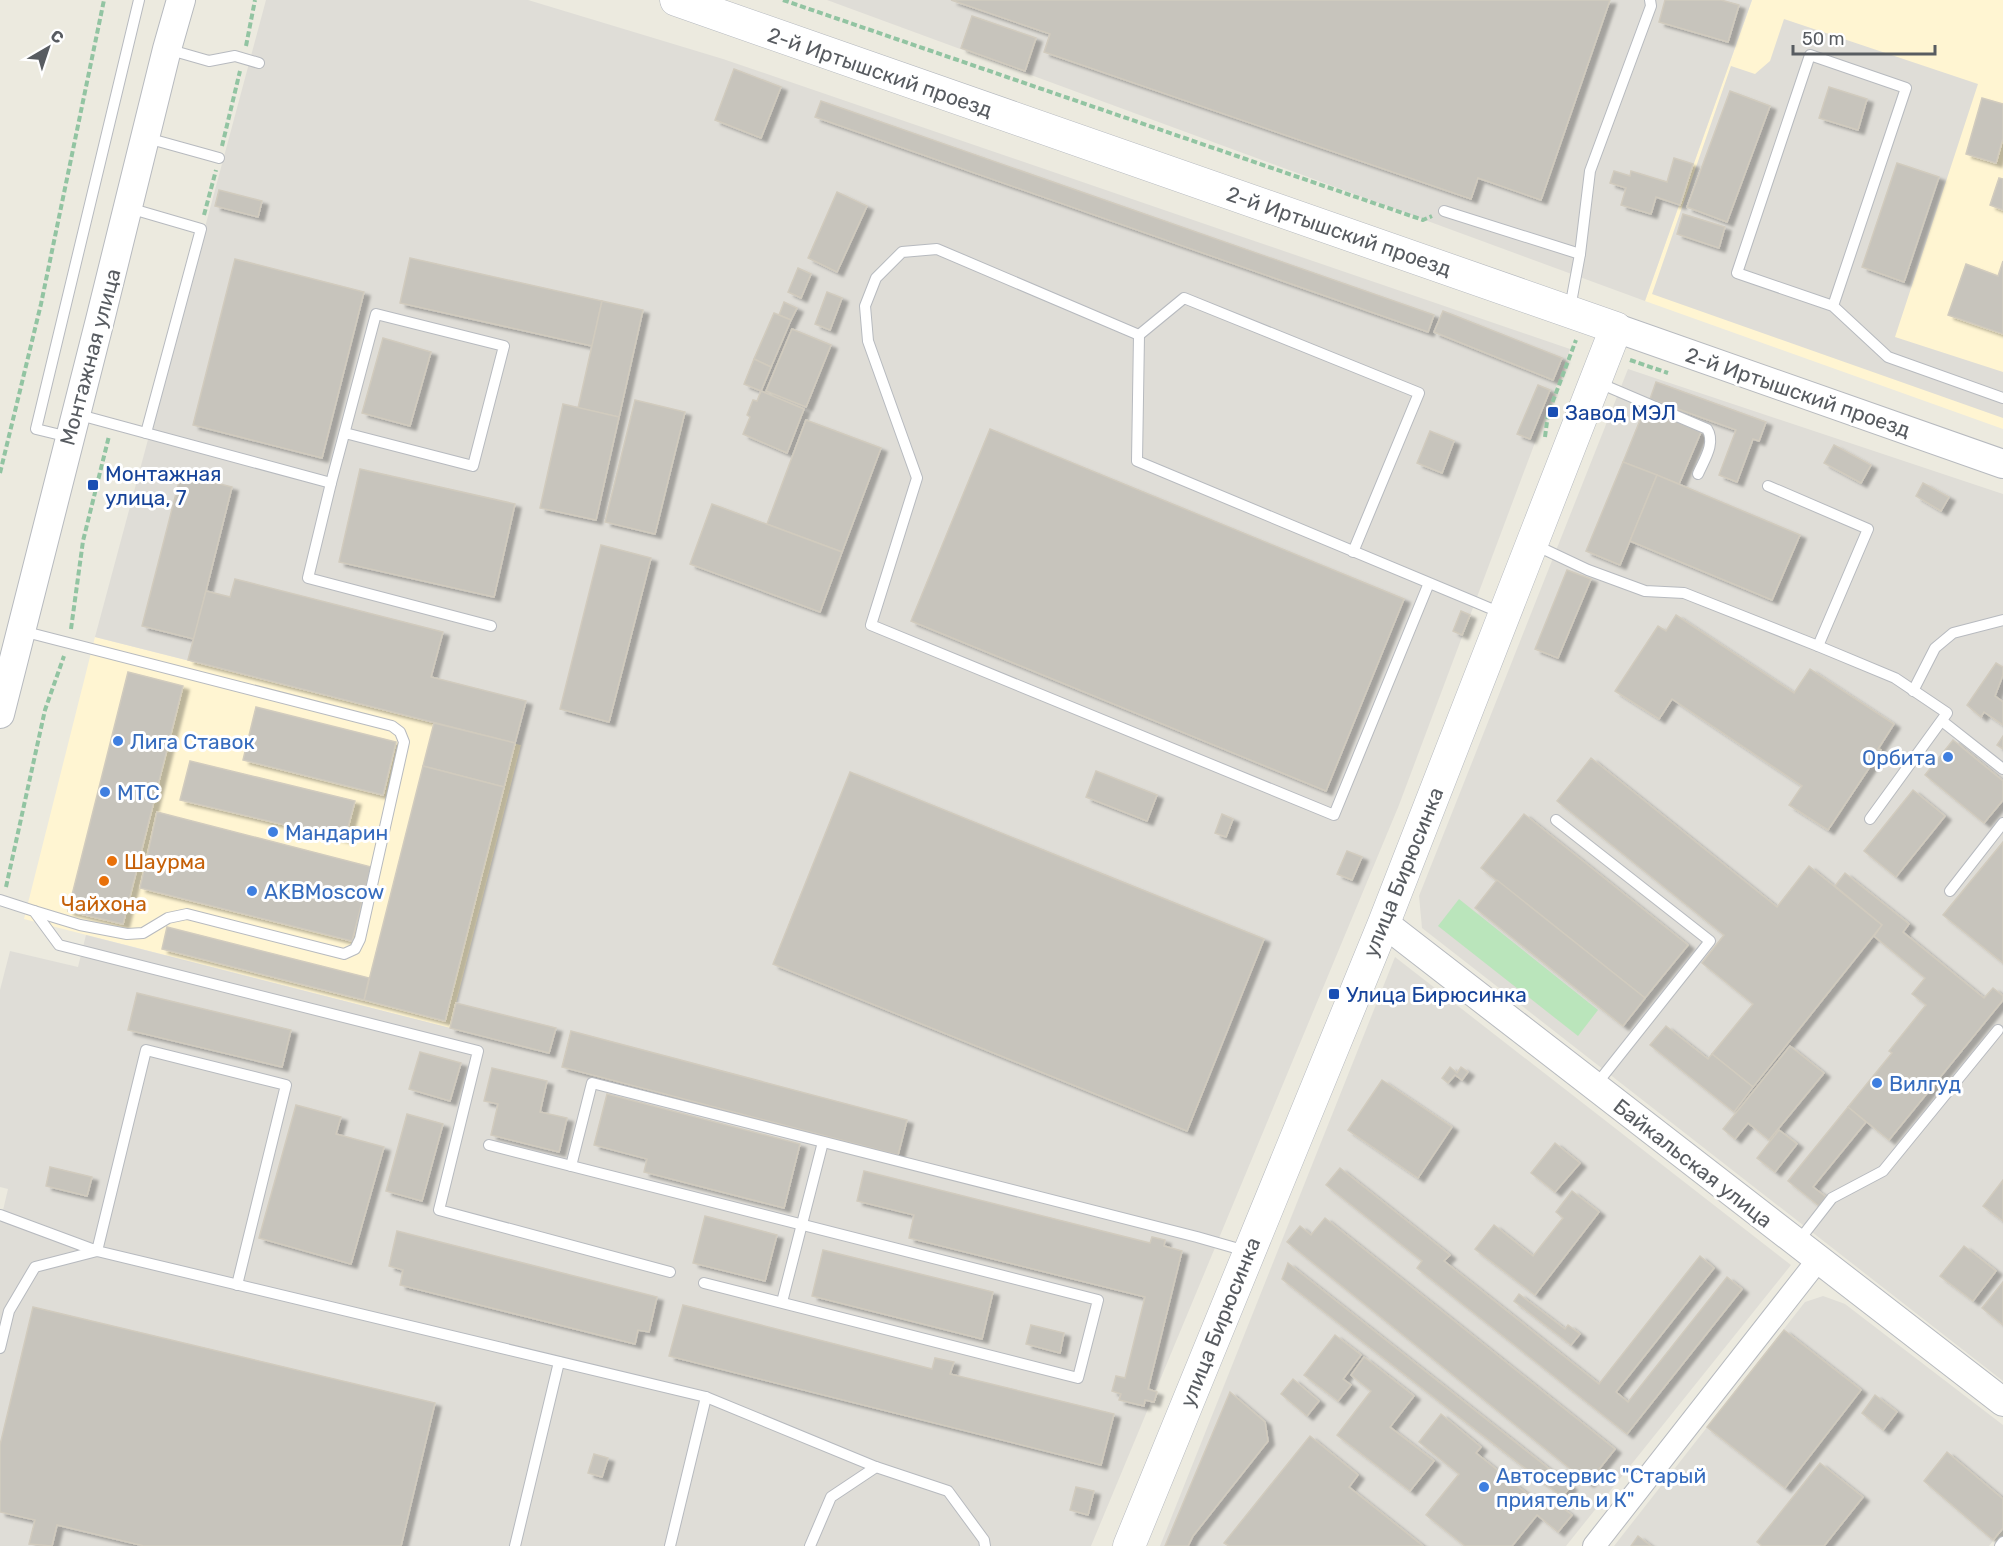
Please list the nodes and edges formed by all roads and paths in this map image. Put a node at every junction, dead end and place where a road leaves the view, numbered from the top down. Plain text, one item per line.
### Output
1 (104, 0) edge
2 (139, 0) edge
3 (181, 0) edge
4 (255, 0) edge
5 (676, 0) edge
6 (783, 0) edge
7 (1650, 0) edge
8 (167, 49) junction
9 (243, 59) junction
10 (259, 63) dead end
11 (146, 138) junction
12 (219, 158) junction
13 (128, 208) junction
14 (1444, 211) joint
15 (201, 229) junction
16 (1581, 254) junction
17 (1833, 306) junction
18 (1569, 311) junction
19 (1616, 328) junction
20 (1139, 334) junction
21 (1596, 381) junction
22 (2003, 398) edge
23 (112, 424) junction
24 (72, 426) junction
25 (146, 433) junction
26 (345, 433) junction
27 (2003, 464) edge
28 (0, 473) edge
29 (1698, 474) dead end
30 (331, 483) junction
31 (1768, 486) dead end
32 (1532, 544) junction
33 (1353, 552) junction
34 (1429, 583) junction
35 (1504, 615) junction
36 (2003, 620) edge
37 (491, 626) dead end
38 (22, 631) junction
39 (69, 642) junction
40 (1818, 646) junction
41 (1913, 691) junction
42 (0, 714) edge
43 (1942, 721) junction
44 (2003, 769) edge
45 (1870, 819) dead end
46 (1556, 820) dead end
47 (2003, 823) edge
48 (1950, 891) dead end
49 (1, 901) edge
50 (34, 911) junction
51 (1384, 923) junction
52 (1998, 1030) dead end
53 (1594, 1086) junction
54 (823, 1142) junction
55 (489, 1145) dead end
56 (572, 1166) junction
57 (0, 1215) edge
58 (802, 1224) junction
59 (97, 1251) junction
60 (1808, 1251) junction
61 (1249, 1252) junction
62 (670, 1272) dead end
63 (704, 1282) dead end
64 (237, 1285) junction
65 (782, 1302) junction
66 (0, 1348) edge
67 (559, 1362) junction
68 (706, 1397) junction
69 (2003, 1402) edge
70 (876, 1467) junction
71 (2003, 1542) edge
72 (515, 1546) edge
73 (670, 1546) edge
74 (810, 1546) edge
75 (985, 1546) edge
76 (1129, 1546) edge
77 (1594, 1546) edge
78 (2000, 1546) edge

1 - 28 path
2 - 24 lane
3 - 8 street, Монтажная улица
4 - 9 path
5 - 18 main road, 2-й Иртышский проезд
6 - 14 path
7 - 16 lane
8 - 9 lane
8 - 11 street, Монтажная улица
9 - 10 lane
9 - 12 path
11 - 12 lane
11 - 13 street, Монтажная улица
12 - 15 path
13 - 15 lane
13 - 24 street, Монтажная улица
14 - 16 lane
15 - 25 lane
16 - 18 lane
17 - 17 lane
17 - 22 lane
18 - 19 main road, 2-й Иртышский проезд
19 - 21 main road, улица Бирюсинка
19 - 27 street, 2-й Иртышский проезд
20 - 33 lane
20 - 33 lane
20 - 34 lane
21 - 29 lane
21 - 32 main road, улица Бирюсинка
23 - 24 lane
23 - 25 lane
23 - 39 path
24 - 38 street, Монтажная улица
25 - 30 lane
26 - 26 lane
26 - 30 lane
30 - 37 lane
31 - 40 lane
32 - 35 main road, улица Бирюсинка
32 - 40 lane
33 - 34 lane
34 - 35 lane
35 - 51 main road, улица Бирюсинка
36 - 41 lane
38 - 39 lane
38 - 42 street, Монтажная улица
39 - 49 path
39 - 50 lane
40 - 41 lane
41 - 43 lane
43 - 44 lane
43 - 45 lane
46 - 53 lane
47 - 48 lane
49 - 50 lane
50 - 62 lane
51 - 53 street, Байкальская улица
51 - 61 main road, улица Бирюсинка
52 - 60 lane
53 - 60 street, Байкальская улица
54 - 56 lane
54 - 58 lane
54 - 61 lane
55 - 56 lane
56 - 58 lane
57 - 59 lane
58 - 65 lane
58 - 65 lane
59 - 64 lane
59 - 64 lane
59 - 66 lane
60 - 69 street, Байкальская улица
60 - 77 street
61 - 76 main road, улица Бирюсинка
63 - 65 lane
64 - 67 lane
67 - 68 lane
67 - 72 lane
68 - 70 lane
68 - 73 lane
70 - 74 lane
70 - 75 lane
71 - 78 lane

